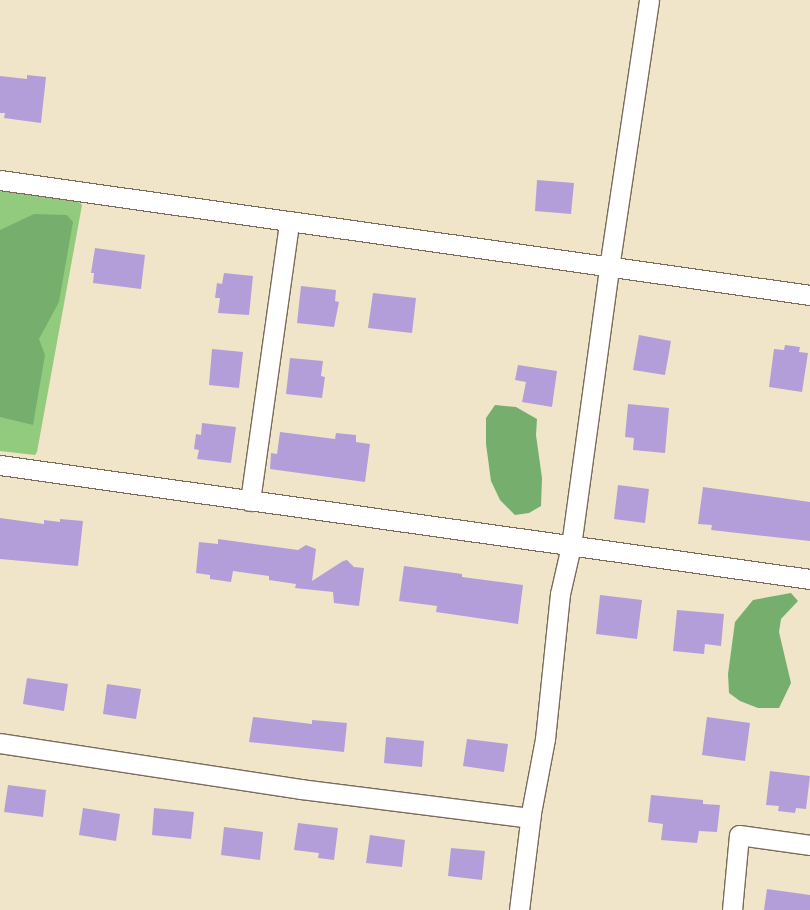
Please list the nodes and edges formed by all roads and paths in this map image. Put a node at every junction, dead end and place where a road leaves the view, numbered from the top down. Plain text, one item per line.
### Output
1 (649, 0) edge
2 (0, 180) edge
3 (289, 222) junction
4 (609, 268) junction
5 (810, 295) edge
6 (0, 465) edge
7 (250, 501) junction
8 (571, 546) junction
9 (810, 579) edge
10 (0, 743) edge
11 (530, 818) junction
12 (810, 845) edge
13 (519, 910) edge
14 (732, 910) edge

1 - 4 lane
2 - 3 lane
3 - 4 lane
3 - 7 lane
4 - 5 lane
4 - 8 lane
6 - 7 lane
7 - 8 lane
8 - 9 lane
8 - 11 lane
10 - 11 lane
11 - 13 lane
12 - 14 lane

